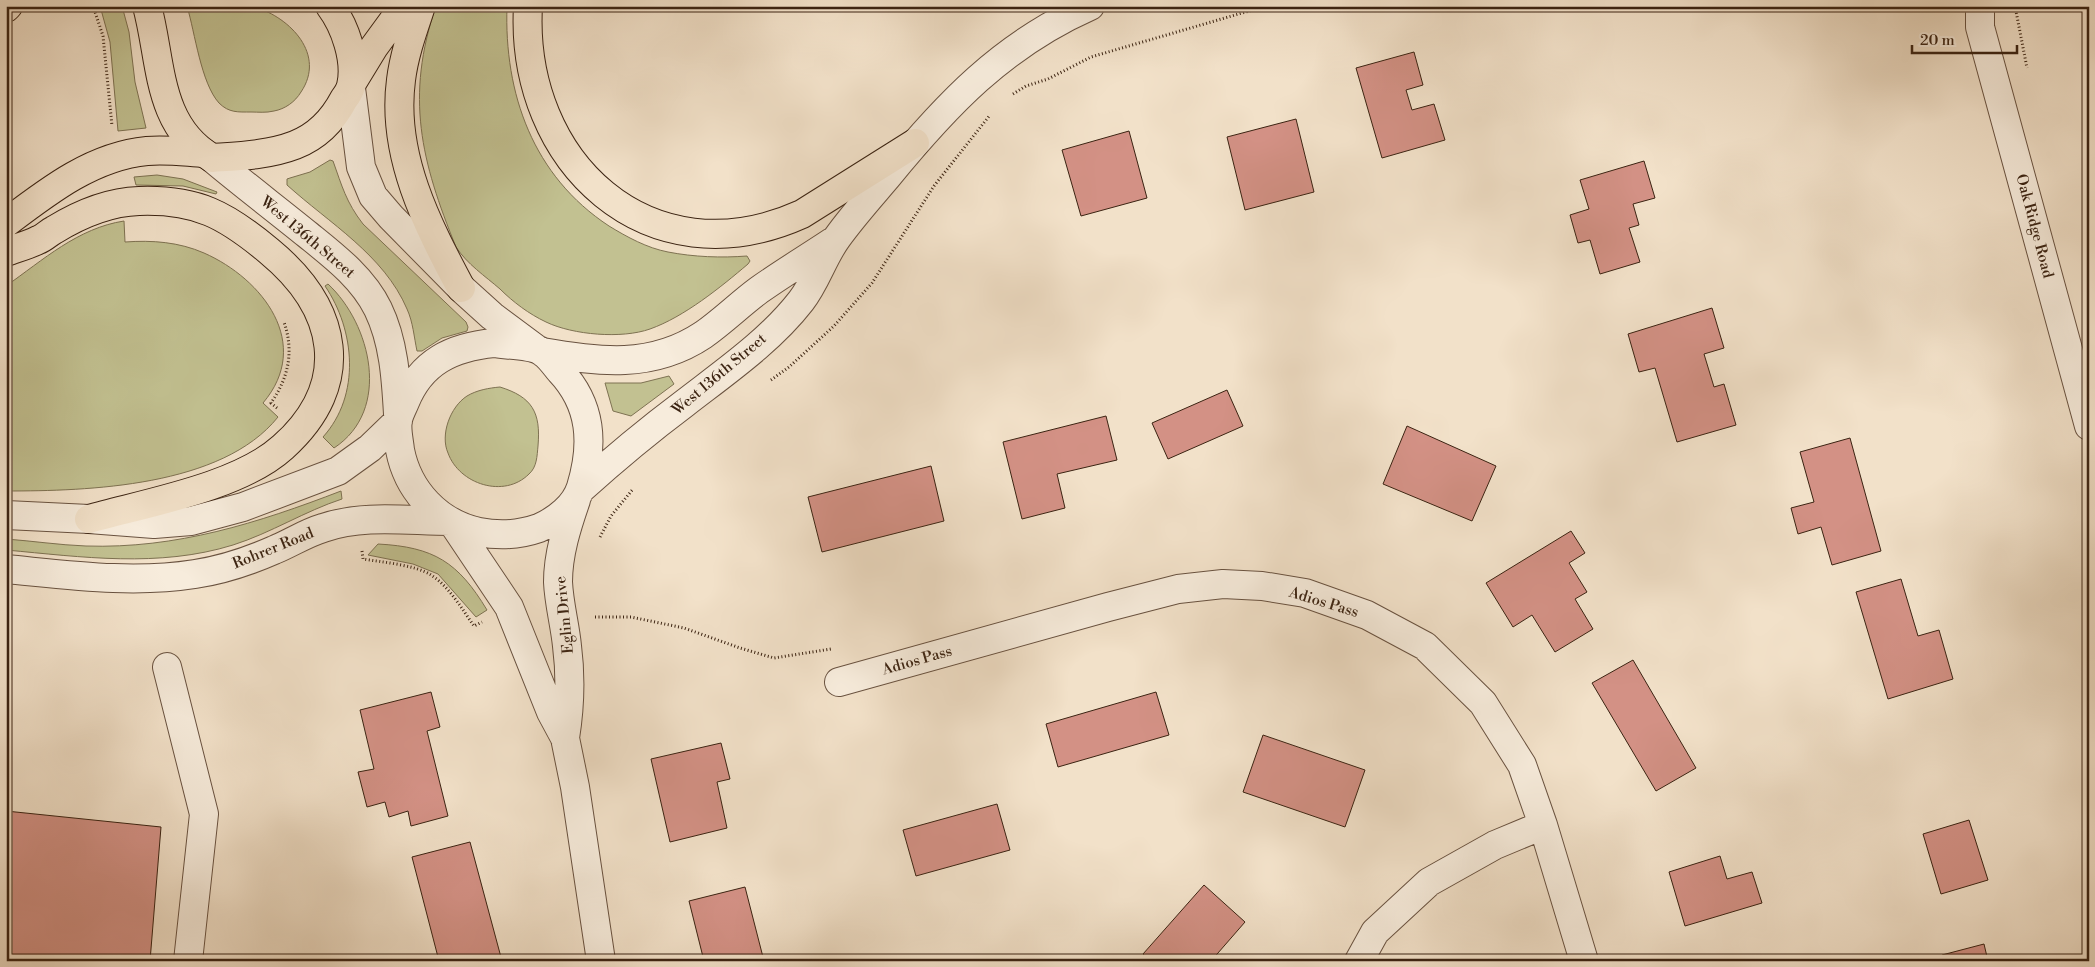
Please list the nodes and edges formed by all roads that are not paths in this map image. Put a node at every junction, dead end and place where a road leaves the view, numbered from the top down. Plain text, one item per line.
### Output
1 (147, 6) edge
2 (330, 6) edge
3 (404, 6) edge
4 (421, 6) edge
5 (528, 6) edge
6 (1090, 6) edge
7 (1975, 13) edge
8 (352, 85) junction
9 (915, 143) junction
10 (208, 156) junction
11 (6, 223) edge
12 (836, 240) junction
13 (6, 252) edge
14 (461, 288) junction
15 (539, 350) junction
16 (398, 420) junction
17 (2089, 426) edge
18 (580, 492) junction
19 (6, 515) edge
20 (89, 519) junction
21 (451, 522) junction
22 (6, 569) edge
23 (167, 667) dead end
24 (839, 682) dead end
25 (565, 738) junction
26 (1543, 825) junction
27 (188, 961) edge
28 (601, 961) edge
29 (1359, 961) edge
30 (1584, 961) edge

1 - 10 main road
2 - 8 main road
3 - 8 main road
4 - 14 main road
5 - 9 main road
6 - 9 street, West 136th Street
7 - 17 street, Oak Ridge Road
8 - 10 main road
8 - 14 street, West 136th Street
9 - 12 street, West 136th Street
10 - 11 main road
10 - 16 street, West 136th Street
12 - 15 street, West 136th Street
12 - 18 street, West 136th Street
13 - 20 main road
14 - 15 street, West 136th Street
15 - 16 street
15 - 18 street, Eglin Drive
16 - 20 street
16 - 21 street, West 136th Street
18 - 21 street, West 136th Street
18 - 25 street, Eglin Drive
19 - 20 street
21 - 22 street, Rohrer Road
21 - 25 street, Eglin Drive
23 - 27 street
24 - 26 street, Adios Pass
25 - 28 street, Eglin Drive
26 - 29 street
26 - 30 street, Adios Pass

